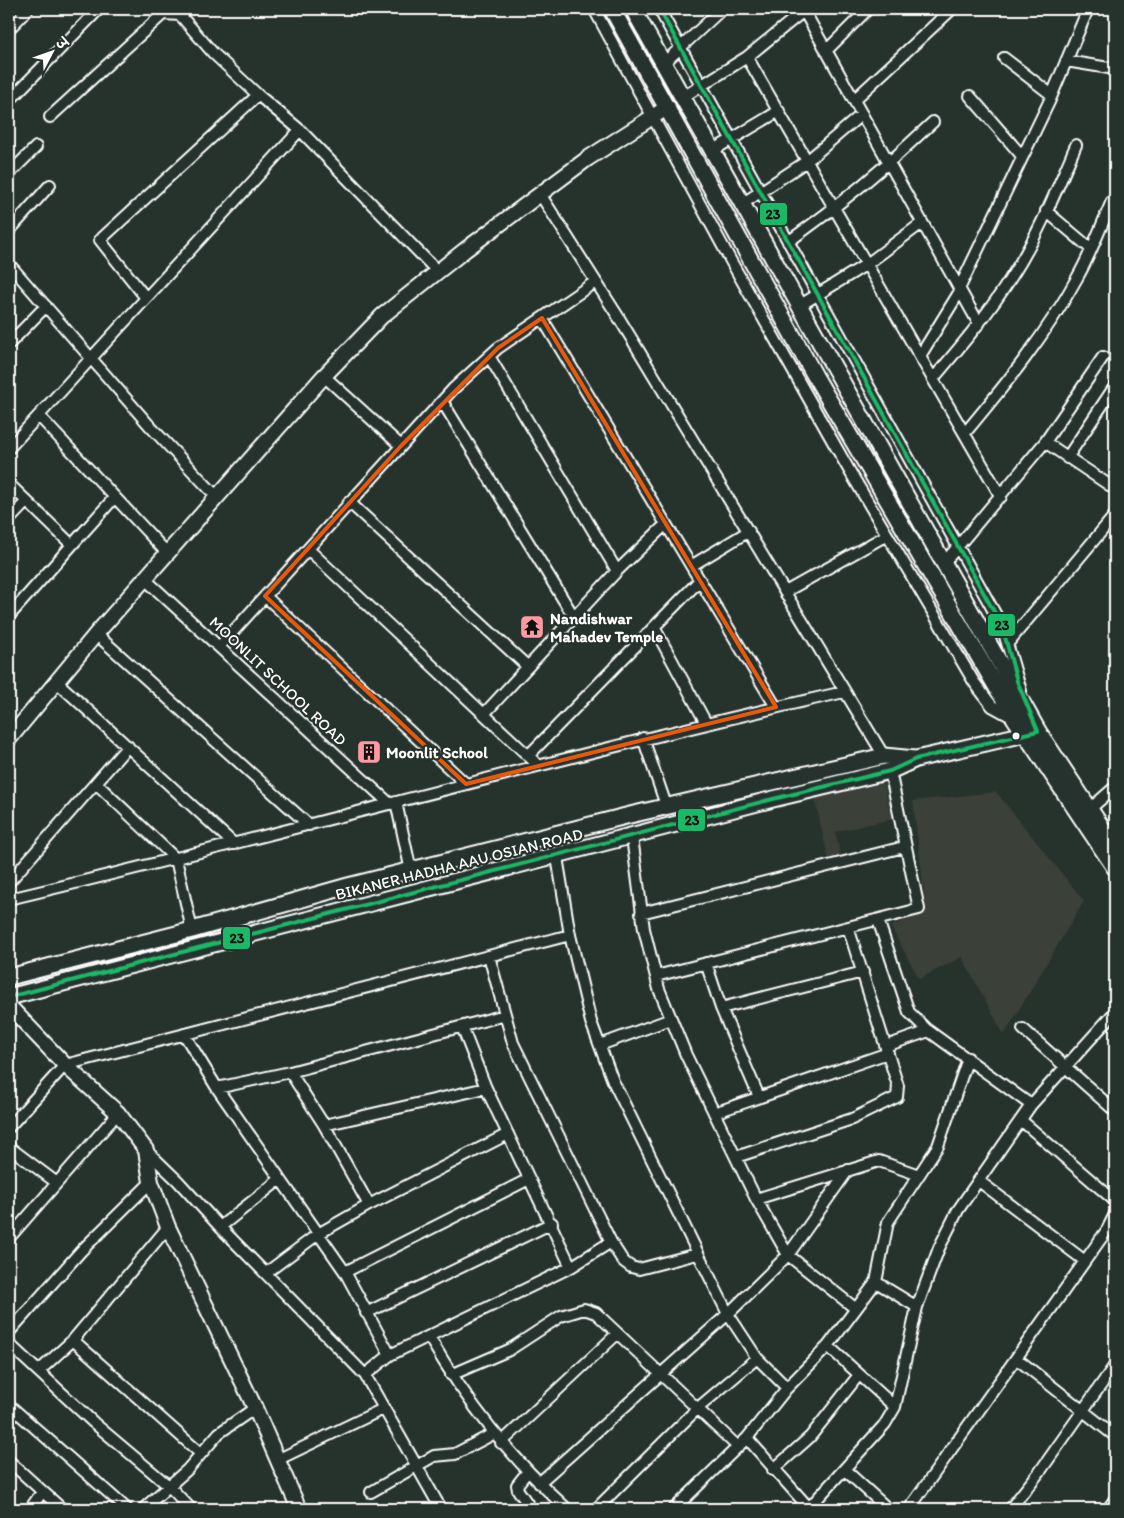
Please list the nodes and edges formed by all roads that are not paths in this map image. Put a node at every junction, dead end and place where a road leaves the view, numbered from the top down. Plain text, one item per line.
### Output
1 (28, 9) edge
2 (99, 9) edge
3 (594, 9) edge
4 (612, 9) edge
5 (633, 9) edge
6 (659, 9) edge
7 (722, 9) edge
8 (804, 9) edge
9 (868, 9) edge
10 (952, 9) edge
11 (1076, 9) edge
12 (1087, 11) edge
13 (9, 29) edge
14 (681, 48) junction
15 (826, 50) junction
16 (747, 57) junction
17 (1004, 58) dead end
18 (1066, 61) junction
19 (664, 63) junction
20 (1115, 69) edge
21 (701, 85) junction
22 (258, 95) junction
23 (1052, 95) junction
24 (970, 96) dead end
25 (684, 97) junction
26 (9, 100) edge
27 (854, 100) junction
28 (668, 107) junction
29 (779, 111) junction
30 (862, 114) junction
31 (653, 116) junction
32 (50, 117) dead end
33 (933, 122) dead end
34 (300, 130) junction
35 (732, 140) junction
36 (1076, 145) dead end
37 (36, 147) dead end
38 (712, 151) junction
39 (1022, 156) junction
40 (808, 161) junction
41 (890, 164) junction
42 (9, 174) edge
43 (50, 185) dead end
44 (761, 192) junction
45 (540, 194) junction
46 (1112, 201) dead end
47 (742, 204) junction
48 (835, 209) junction
49 (1046, 211) junction
50 (922, 223) junction
51 (9, 231) edge
52 (788, 242) junction
53 (1091, 249) junction
54 (9, 264) edge
55 (867, 264) junction
56 (438, 272) junction
57 (595, 282) junction
58 (960, 291) junction
59 (818, 295) junction
60 (146, 298) junction
61 (46, 306) junction
62 (799, 306) junction
63 (542, 318) junction
64 (979, 324) junction
65 (9, 344) edge
66 (489, 356) junction
67 (920, 356) junction
68 (1103, 357) dead end
69 (91, 358) junction
70 (324, 376) junction
71 (933, 379) junction
72 (1115, 386) edge
73 (442, 401) junction
74 (38, 416) junction
75 (965, 433) junction
76 (1045, 442) junction
77 (401, 446) junction
78 (9, 448) edge
79 (1067, 458) junction
80 (9, 484) edge
81 (1115, 489) edge
82 (115, 497) junction
83 (216, 497) junction
84 (1001, 497) junction
85 (26, 502) junction
86 (349, 502) junction
87 (1115, 515) edge
88 (9, 520) edge
89 (666, 524) junction
90 (749, 532) junction
91 (888, 535) junction
92 (72, 545) junction
93 (958, 547) junction
94 (308, 548) junction
95 (168, 554) junction
96 (944, 563) junction
97 (691, 566) junction
98 (617, 571) junction
99 (146, 580) junction
100 (700, 580) junction
101 (785, 592) junction
102 (265, 596) junction
103 (9, 616) edge
104 (574, 617) junction
105 (654, 627) junction
106 (96, 634) junction
107 (1008, 643) junction
108 (220, 648) junction
109 (527, 666) junction
110 (57, 682) junction
111 (844, 692) junction
112 (776, 707) junction
113 (484, 714) junction
114 (1015, 719) junction
115 (706, 723) junction
116 (1031, 732) junction
117 (10, 733) edge
118 (643, 738) junction
119 (128, 746) junction
120 (528, 756) junction
121 (884, 756) junction
122 (916, 759) junction
123 (538, 765) junction
124 (890, 771) junction
125 (96, 783) junction
126 (466, 784) junction
127 (1115, 787) edge
128 (393, 803) junction
129 (667, 808) junction
130 (1090, 809) junction
131 (309, 825) junction
132 (632, 837) junction
133 (234, 844) junction
134 (904, 847) junction
135 (1115, 847) edge
136 (557, 857) junction
137 (176, 859) junction
138 (1115, 868) edge
139 (411, 872) junction
140 (9, 882) edge
141 (9, 900) edge
142 (641, 913) junction
143 (878, 920) junction
144 (848, 927) junction
145 (192, 930) junction
146 (570, 934) junction
147 (489, 956) junction
148 (706, 963) junction
149 (863, 972) junction
150 (656, 976) junction
151 (9, 977) edge
152 (9, 997) edge
153 (9, 1006) edge
154 (721, 1008) junction
155 (1115, 1012) edge
156 (505, 1015) junction
157 (671, 1019) junction
158 (462, 1028) junction
159 (1024, 1029) dead end
160 (929, 1031) junction
161 (184, 1034) junction
162 (600, 1045) junction
163 (887, 1050) junction
164 (968, 1058) junction
165 (65, 1065) junction
166 (1065, 1065) junction
167 (290, 1072) junction
168 (217, 1088) junction
169 (486, 1088) junction
170 (759, 1097) junction
171 (1031, 1106) junction
172 (1115, 1111) edge
173 (118, 1113) junction
174 (714, 1113) junction
175 (1022, 1121) junction
176 (324, 1125) junction
177 (9, 1127) edge
178 (508, 1134) junction
179 (9, 1147) edge
180 (146, 1150) junction
181 (736, 1157) junction
182 (848, 1170) junction
183 (919, 1175) junction
184 (530, 1179) junction
185 (279, 1180) junction
186 (979, 1181) junction
187 (151, 1182) junction
188 (57, 1183) junction
189 (756, 1199) junction
190 (1115, 1200) edge
191 (368, 1205) junction
192 (1115, 1214) edge
193 (552, 1223) junction
194 (220, 1226) junction
195 (168, 1227) junction
196 (318, 1234) junction
197 (9, 1238) edge
198 (611, 1242) junction
199 (697, 1254) junction
200 (788, 1255) junction
201 (1085, 1261) junction
202 (571, 1267) junction
203 (345, 1272) junction
204 (266, 1273) junction
205 (876, 1282) junction
206 (917, 1307) junction
207 (856, 1309) junction
208 (366, 1313) junction
209 (728, 1314) junction
210 (9, 1332) edge
211 (617, 1334) junction
212 (429, 1336) junction
213 (73, 1340) junction
214 (9, 1344) edge
215 (828, 1346) junction
216 (390, 1355) junction
217 (758, 1358) junction
218 (1016, 1358) junction
219 (1115, 1365) edge
220 (38, 1371) junction
221 (662, 1373) junction
222 (364, 1375) junction
223 (451, 1375) junction
224 (858, 1376) junction
225 (787, 1388) junction
226 (9, 1405) edge
227 (255, 1408) junction
228 (383, 1408) junction
229 (698, 1408) junction
230 (896, 1408) junction
231 (1083, 1410) junction
232 (493, 1434) junction
233 (1115, 1436) edge
234 (747, 1438) junction
235 (502, 1442) junction
236 (737, 1446) junction
237 (200, 1453) junction
238 (277, 1460) junction
239 (9, 1461) edge
240 (416, 1467) junction
241 (774, 1470) junction
242 (845, 1470) junction
243 (528, 1471) junction
244 (539, 1483) junction
245 (170, 1487) junction
246 (42, 1492) junction
247 (371, 1492) dead end
248 (1115, 1499) edge
249 (297, 1508) edge
250 (30, 1509) edge
251 (62, 1509) edge
252 (127, 1509) edge
253 (143, 1509) edge
254 (191, 1509) edge
255 (441, 1509) edge
256 (531, 1509) edge
257 (567, 1509) edge
258 (596, 1509) edge
259 (674, 1509) edge
260 (808, 1509) edge
261 (888, 1509) edge
262 (909, 1509) edge
263 (1010, 1509) edge
264 (1108, 1509) edge

1 - 13 street
2 - 26 street
3 - 31 street
4 - 28 main road
5 - 19 main road
6 - 14 street
7 - 14 street
8 - 15 street
8 - 16 street
9 - 15 street
10 - 27 street
11 - 12 street
12 - 18 street
14 - 19 street
14 - 21 street
15 - 27 street
16 - 21 street
16 - 29 street
17 - 23 street
18 - 20 street
18 - 23 street
19 - 25 main road
21 - 25 street
21 - 35 street
22 - 32 street
22 - 34 street
22 - 60 street
23 - 39 street
24 - 39 street
25 - 38 main road
27 - 30 street
28 - 31 street
28 - 114 main road
29 - 35 street
29 - 40 street
30 - 40 street
30 - 41 street
31 - 45 street
31 - 91 street
33 - 41 street
34 - 56 street
34 - 60 street
35 - 38 street
35 - 44 street
36 - 49 street
37 - 42 street
38 - 47 main road
39 - 58 street
40 - 44 street
40 - 48 street
41 - 48 street
41 - 50 street
43 - 51 street
44 - 47 street
44 - 52 street
45 - 56 street
45 - 57 street
46 - 53 street
47 - 62 main road
48 - 52 street
48 - 55 street
49 - 53 street
49 - 64 street
50 - 55 street
50 - 58 street
52 - 59 street
53 - 75 street
54 - 61 street
55 - 59 street
55 - 67 street
56 - 70 street
57 - 63 street
57 - 90 street
58 - 64 street
58 - 67 street
59 - 62 street
59 - 93 street
60 - 69 street
61 - 65 street
61 - 69 street
62 - 96 main road
63 - 66 street
63 - 89 street
64 - 71 street
66 - 73 street
66 - 98 street
67 - 71 street
68 - 76 street
69 - 74 street
69 - 83 street
70 - 77 street
70 - 83 street
71 - 75 street
72 - 79 street
73 - 77 street
73 - 104 street
74 - 78 street
74 - 82 street
75 - 84 street
76 - 79 street
76 - 84 street
77 - 86 street
79 - 81 street
80 - 85 street
82 - 92 street
82 - 95 street
83 - 95 street
84 - 93 street
85 - 88 street
85 - 92 street
86 - 94 street
86 - 109 street
87 - 107 street
89 - 97 street
89 - 98 street
90 - 97 street
90 - 101 street
91 - 101 street
91 - 114 street
92 - 103 street
93 - 96 street
93 - 107 street
94 - 102 street
94 - 113 street
95 - 99 street
96 - 116 main road
97 - 100 street
98 - 104 street
99 - 106 street
99 - 108 street, MOONLIT SCHOOL ROAD
100 - 105 street
100 - 112 street
101 - 111 street
102 - 108 street
102 - 126 street
104 - 109 street
105 - 115 street
105 - 120 street
106 - 110 street
106 - 131 street
107 - 116 street
108 - 128 street, MOONLIT SCHOOL ROAD
109 - 113 street
110 - 117 street
110 - 119 street
111 - 112 street
111 - 121 street
112 - 115 street
113 - 120 street
114 - 116 main road
115 - 118 street
116 - 122 main road, BIKANER HADHA AAU OSIAN ROAD
116 - 130 main road
116 - 138 main road
118 - 123 street
118 - 129 street
119 - 125 street
119 - 133 street
120 - 123 street
121 - 122 main road, BIKANER HADHA AAU OSIAN ROAD
121 - 129 main road, BIKANER HADHA AAU OSIAN ROAD
122 - 124 main road, BIKANER HADHA AAU OSIAN ROAD
123 - 126 street
124 - 132 main road, BIKANER HADHA AAU OSIAN ROAD
124 - 134 street
125 - 137 street
125 - 140 street
126 - 128 street
127 - 130 street
128 - 131 street
128 - 139 street
129 - 139 main road, BIKANER HADHA AAU OSIAN ROAD
130 - 135 main road
131 - 133 street
132 - 136 main road, BIKANER HADHA AAU OSIAN ROAD
132 - 142 street
133 - 137 street
134 - 142 street
134 - 143 street
136 - 146 street
136 - 152 main road, BIKANER HADHA AAU OSIAN ROAD
137 - 141 street
137 - 145 street
139 - 145 main road, BIKANER HADHA AAU OSIAN ROAD
142 - 150 street
143 - 144 street
143 - 160 street
144 - 148 street
144 - 149 street
145 - 151 main road, BIKANER HADHA AAU OSIAN ROAD
146 - 147 street
146 - 162 street
147 - 156 street
147 - 161 street
148 - 150 street
148 - 154 street
149 - 154 street
149 - 163 street
150 - 157 street
153 - 165 street
154 - 170 street
155 - 166 street
156 - 158 street
156 - 198 street
157 - 162 street
157 - 174 street
158 - 167 street
158 - 169 street
159 - 166 street
160 - 163 street
160 - 164 street
161 - 165 street
161 - 168 street
162 - 199 street
163 - 170 street
163 - 181 street
164 - 171 street
164 - 183 street
165 - 173 street
165 - 177 street
166 - 171 street
166 - 172 street
167 - 168 street
167 - 176 street
168 - 185 street
169 - 176 street
169 - 178 street
170 - 174 street
171 - 175 street
173 - 180 street
173 - 188 street
174 - 181 street
175 - 186 street
175 - 190 street
176 - 191 street
178 - 184 street
178 - 191 street
179 - 188 street
180 - 187 street
180 - 194 street
181 - 189 street
182 - 183 street
182 - 189 street
182 - 200 street
183 - 205 street
184 - 193 street
184 - 203 street
185 - 194 street
185 - 196 street
186 - 201 street
186 - 206 street
187 - 195 street
187 - 210 street
188 - 197 street
189 - 200 street
191 - 196 street
192 - 201 street
193 - 202 street
193 - 208 street
194 - 204 street
195 - 213 street
195 - 227 street
196 - 203 street
196 - 204 street
198 - 199 street
198 - 202 street
199 - 209 street
200 - 207 street
200 - 209 street
201 - 218 street
202 - 212 street
203 - 208 street
204 - 222 street
205 - 206 street
205 - 207 street
206 - 230 street
207 - 215 street
208 - 216 street
209 - 217 street
209 - 221 street
211 - 221 street
211 - 223 street
211 - 235 street
212 - 216 street
212 - 223 street
213 - 220 street
213 - 237 street
214 - 220 street
215 - 224 street
215 - 225 street
216 - 222 street
217 - 225 street
217 - 229 street
218 - 231 street
218 - 262 street
219 - 231 street
220 - 245 street
221 - 229 street
221 - 244 street
222 - 228 street
223 - 232 street
224 - 230 street
224 - 241 street
225 - 234 street
226 - 252 street
227 - 237 street
227 - 238 street
228 - 238 street
228 - 240 street
229 - 236 street
229 - 258 street
230 - 242 street
231 - 233 street
231 - 263 street
232 - 235 street
232 - 240 street
234 - 236 street
234 - 241 street
235 - 243 street
236 - 259 street
237 - 245 street
238 - 249 street
239 - 246 street
240 - 247 street
240 - 255 street
241 - 260 street
242 - 260 street
242 - 261 street
243 - 244 street
243 - 256 street
244 - 257 street
245 - 253 street
245 - 254 street
246 - 250 street
246 - 251 street
248 - 264 street

